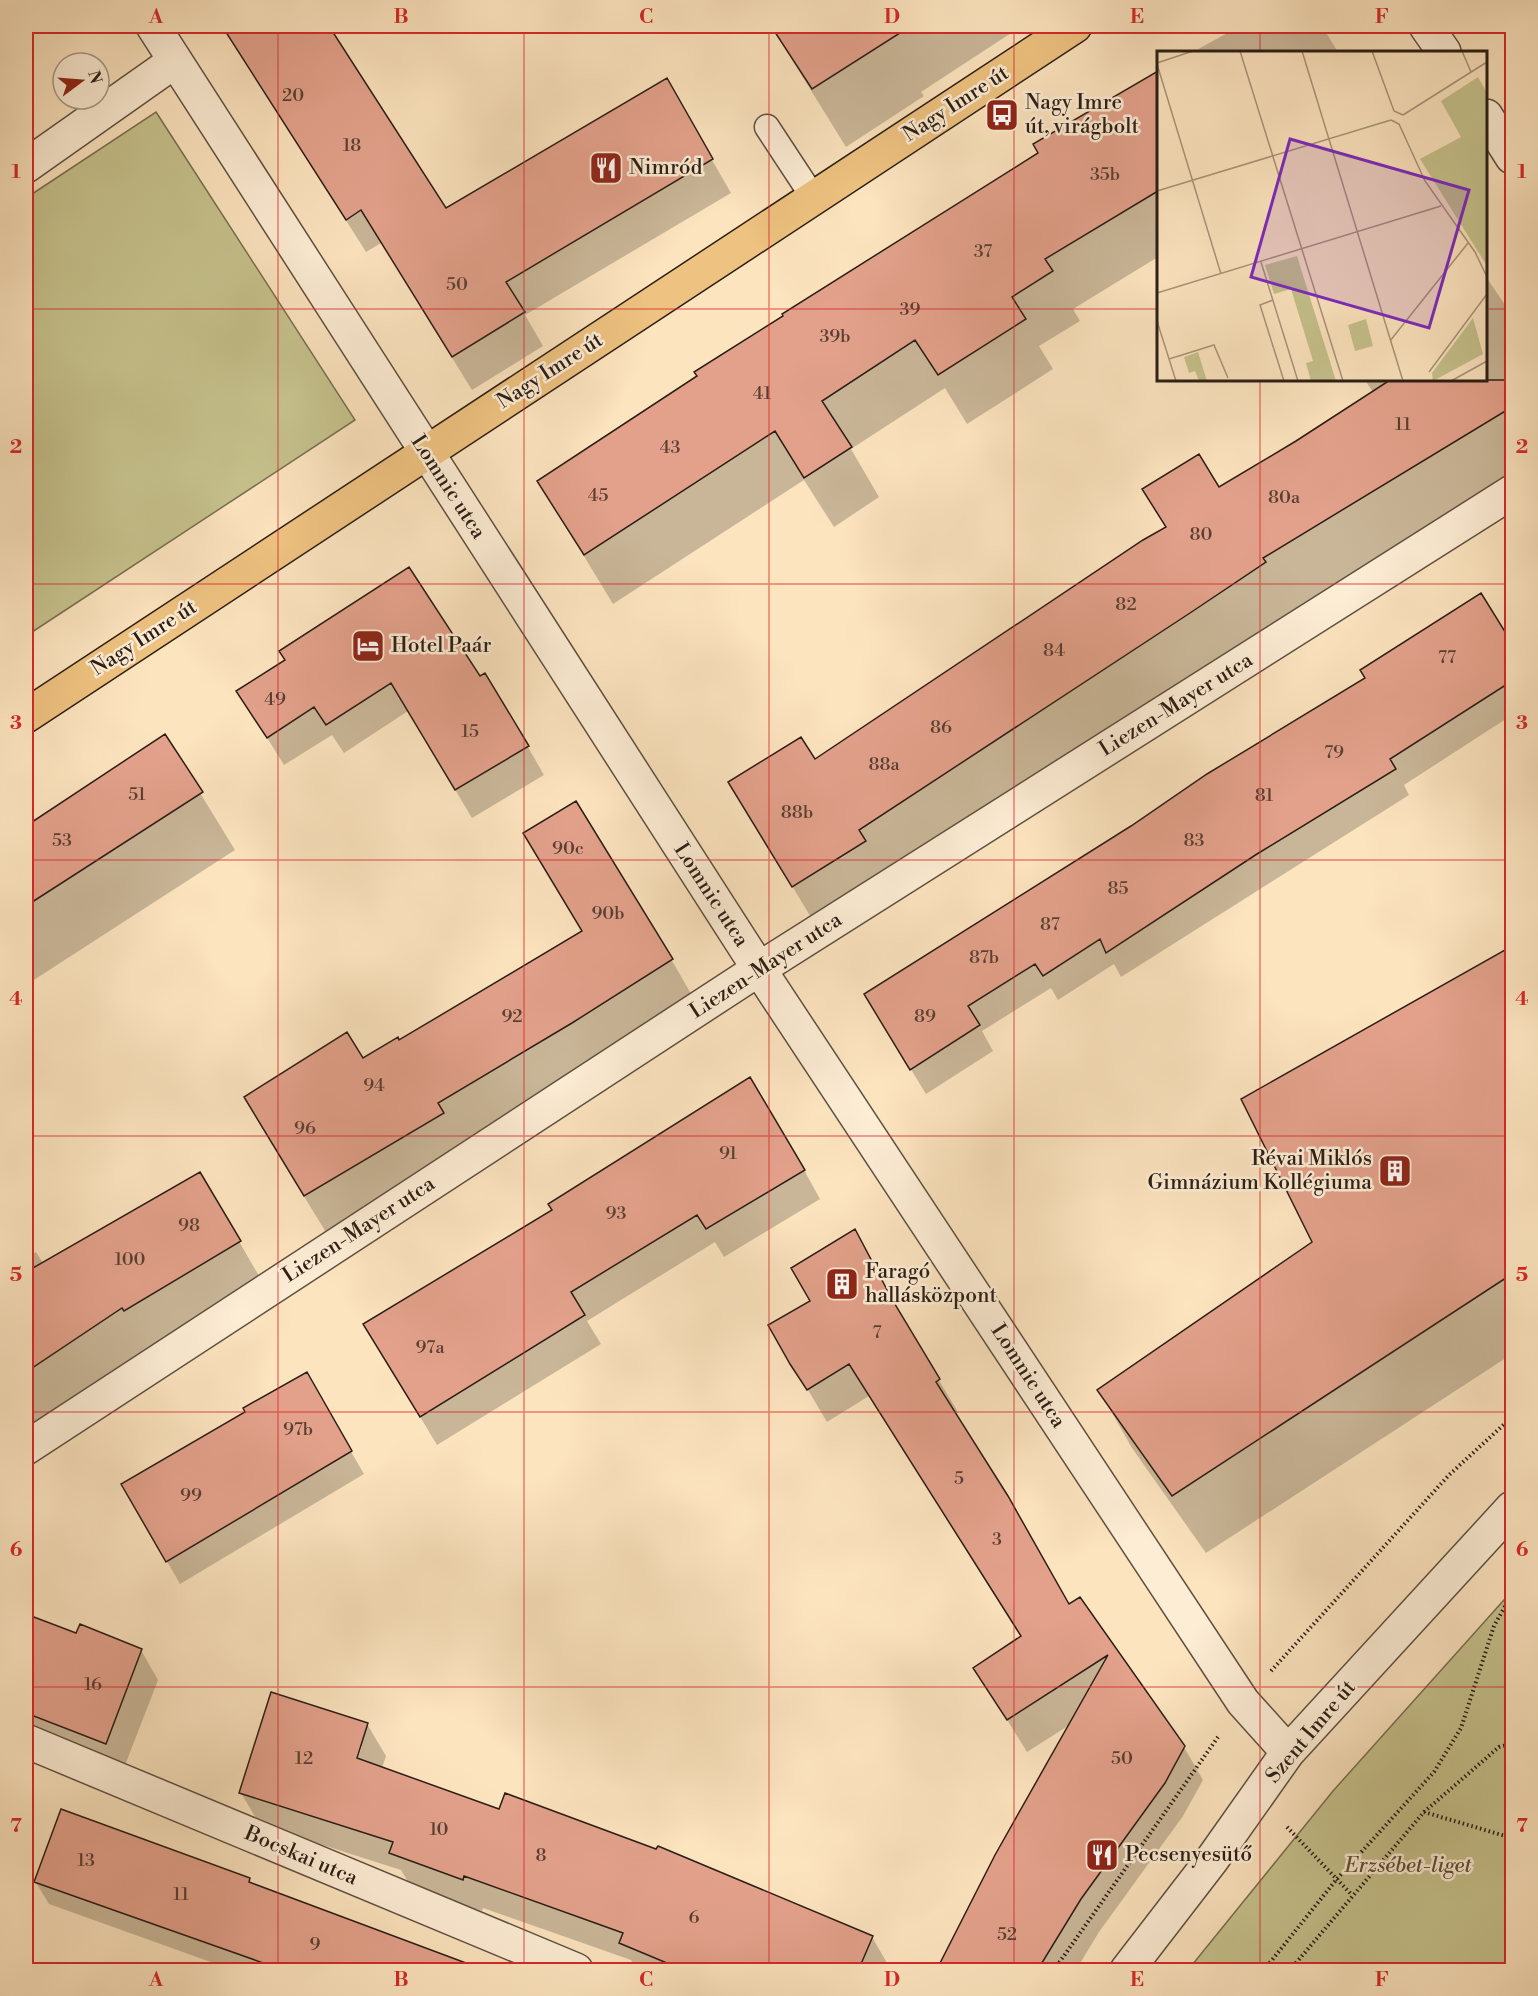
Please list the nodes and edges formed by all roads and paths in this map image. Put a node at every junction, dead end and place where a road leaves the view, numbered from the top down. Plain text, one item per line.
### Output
1 (153, 26) edge
2 (1075, 26) edge
3 (1426, 26) edge
4 (1443, 51) edge
5 (175, 61) junction
6 (1487, 119) edge
7 (767, 127) dead end
8 (1512, 157) edge
9 (26, 166) edge
10 (813, 197) junction
11 (426, 452) junction
12 (1512, 492) edge
13 (26, 716) edge
14 (759, 969) junction
15 (26, 1448) edge
16 (1512, 1508) edge
17 (1512, 1593) edge
18 (26, 1741) edge
19 (1512, 1744) edge
20 (1288, 1752) junction
21 (1258, 1796) junction
22 (1424, 1812) junction
23 (1512, 1838) edge
24 (1336, 1880) junction
25 (1352, 1895) junction
26 (576, 1971) edge
27 (1127, 1971) edge
28 (1264, 1971) edge
29 (1290, 1971) edge

1 - 5 street, Lomnic utca
2 - 10 main road, Nagy Imre út
3 - 4 street
5 - 9 street
5 - 11 street, Lomnic utca
6 - 8 street
7 - 10 lane
10 - 11 main road, Nagy Imre út
11 - 13 main road, Nagy Imre út
11 - 14 street, Lomnic utca
12 - 14 street, Liezen-Mayer utca
14 - 15 street, Liezen-Mayer utca
14 - 20 street, Lomnic utca
16 - 20 street, Szent Imre út
17 - 24 path
18 - 26 street, Bocskai utca
19 - 22 path
20 - 21 street, Szent Imre út
21 - 24 path
21 - 27 street, Szent Imre út
22 - 23 path
22 - 25 path
24 - 25 path
24 - 28 path
25 - 29 path

